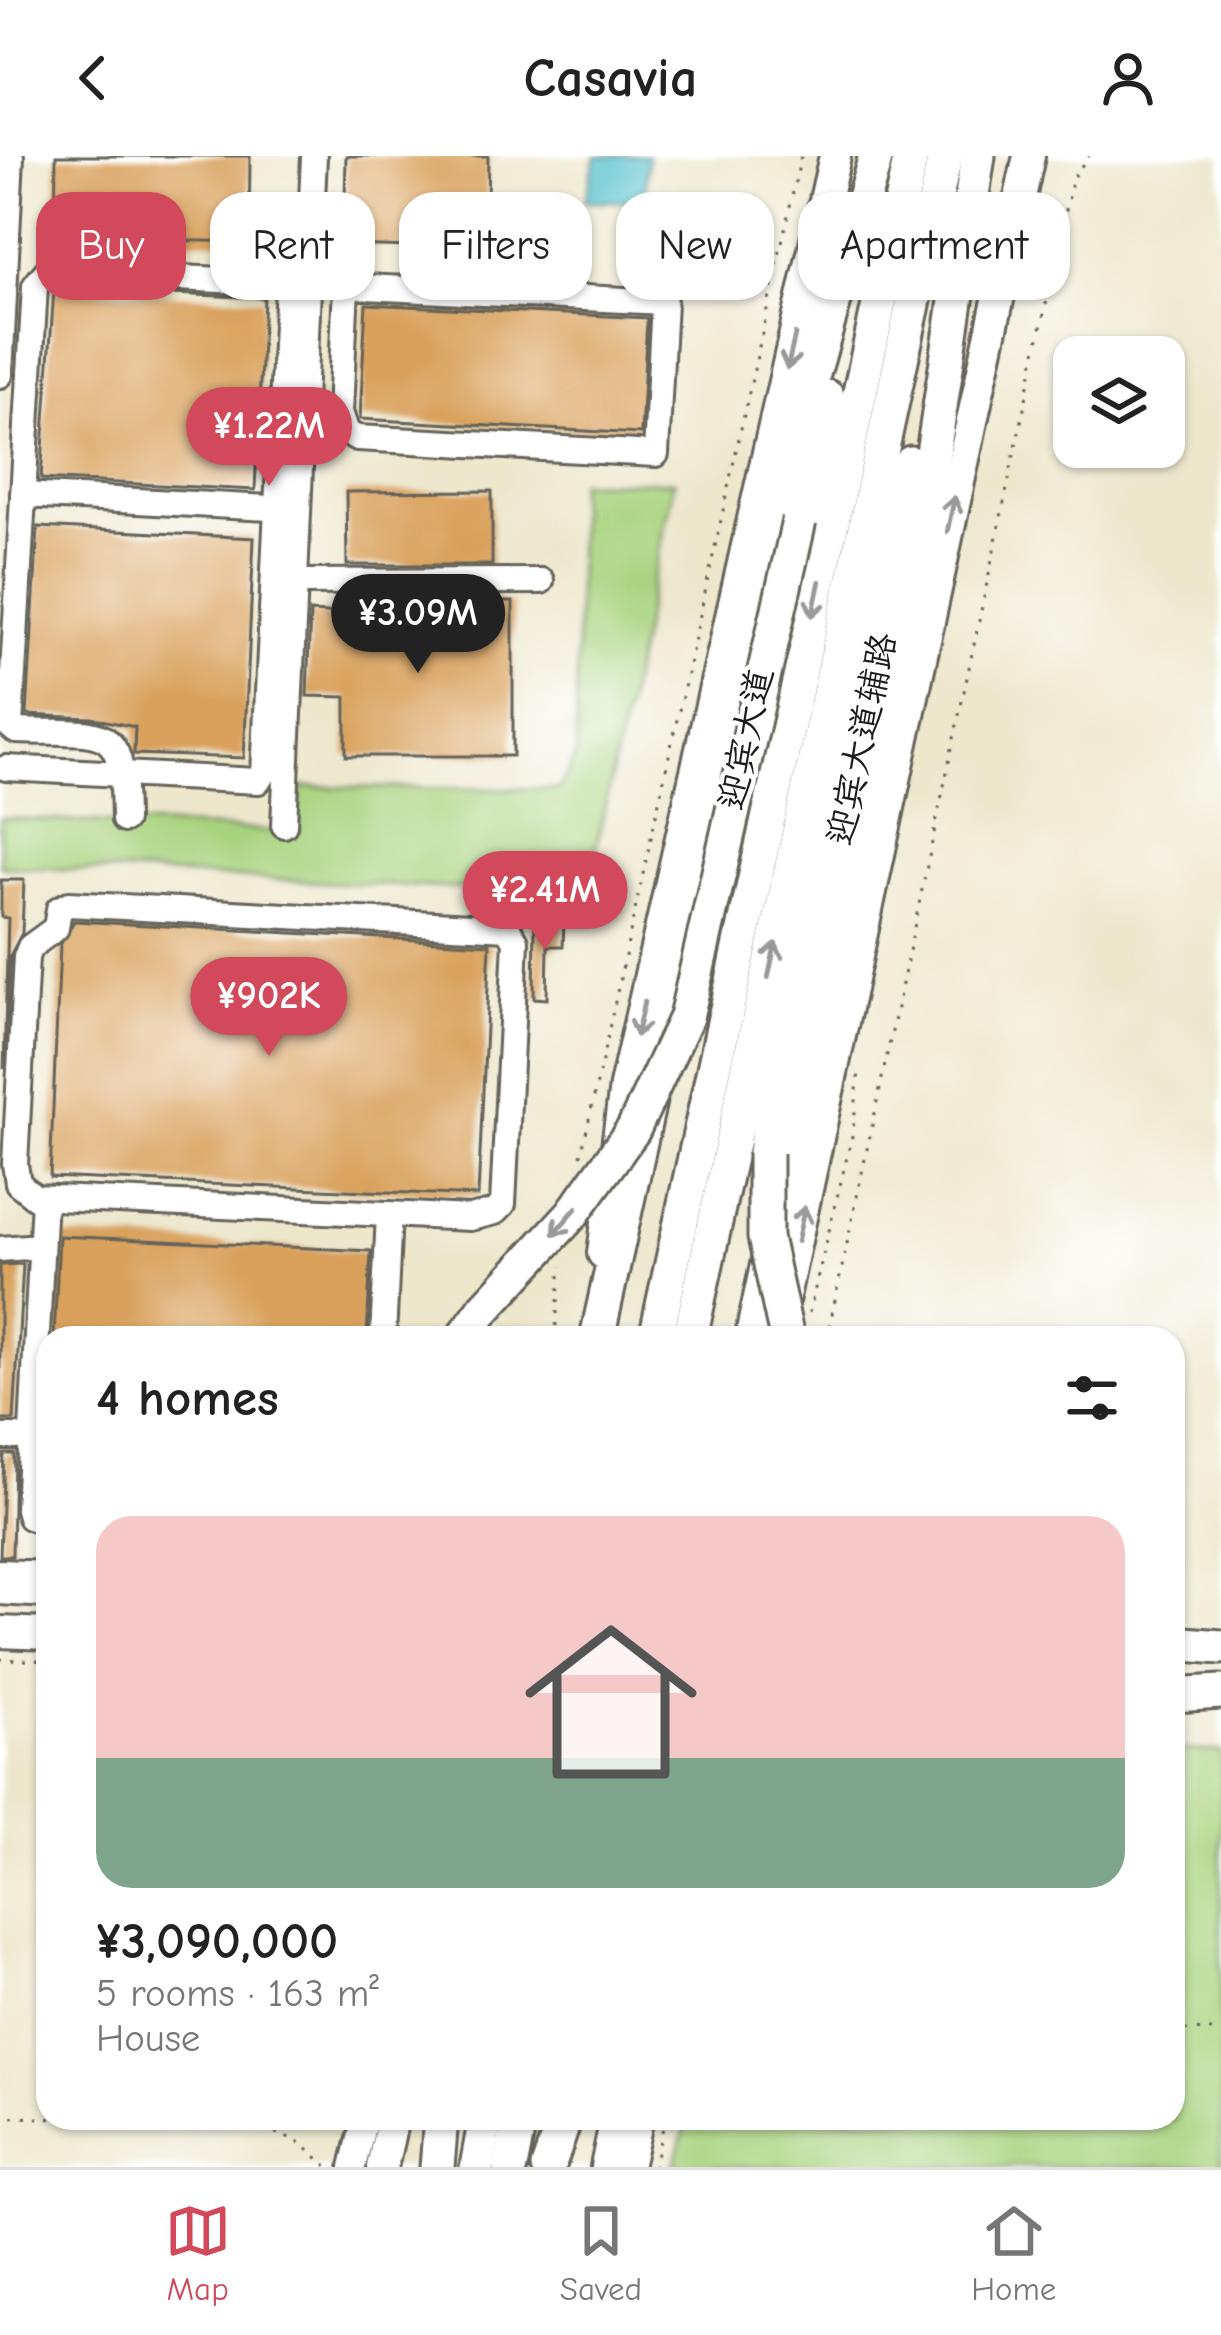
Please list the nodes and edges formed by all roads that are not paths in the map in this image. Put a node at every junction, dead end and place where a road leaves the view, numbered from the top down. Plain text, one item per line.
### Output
1 (11, 156) edge
2 (314, 156) edge
3 (836, 156) edge
4 (880, 156) edge
5 (911, 156) edge
6 (945, 156) edge
7 (1029, 156) edge
8 (976, 165) edge
9 (3, 262) edge
10 (0, 364) edge
11 (304, 365) junction
12 (342, 367) junction
13 (0, 375) edge
14 (23, 494) junction
15 (288, 509) junction
16 (541, 581) dead end
17 (295, 582) junction
18 (6, 768) dead end
19 (123, 774) junction
20 (124, 820) dead end
21 (284, 825) dead end
22 (9, 1110) edge
23 (44, 1198) junction
24 (389, 1214) junction
25 (41, 1246) junction
26 (0, 1250) edge
27 (687, 1276) junction
28 (384, 1326) edge
29 (474, 1326) edge
30 (595, 1326) edge
31 (596, 1326) edge
32 (662, 1326) edge
33 (689, 1326) edge
34 (755, 1326) edge
35 (777, 1326) edge
36 (784, 1326) edge
37 (24, 1439) edge
38 (36, 1520) edge
39 (0, 1572) edge
40 (36, 1574) edge
41 (0, 1589) edge
42 (36, 1591) edge
43 (0, 1632) edge
44 (36, 1634) edge
45 (1185, 1643) edge
46 (1221, 1646) edge
47 (1185, 1672) edge
48 (1221, 1672) edge
49 (1221, 1692) edge
50 (1185, 1696) edge
51 (1185, 1698) edge
52 (1221, 1703) edge
53 (362, 2130) edge
54 (390, 2130) edge
55 (440, 2130) edge
56 (484, 2130) edge
57 (518, 2130) edge
58 (561, 2130) edge
59 (614, 2130) edge
60 (638, 2130) edge
61 (438, 2161) edge
62 (352, 2167) edge
63 (382, 2167) edge
64 (477, 2167) edge
65 (510, 2167) edge
66 (548, 2167) edge
67 (606, 2167) edge
68 (630, 2167) edge

1 - 9 street
2 - 11 street
3 -> 30 main road
4 -> 29 highway, bridge
4 - 31 highway
5 -> 27 highway, 迎宾大道
27 -> 6 highway, 迎宾大道
35 -> 7 main road, 迎宾大道辅路
8 - 34 highway
8 - 36 highway, bridge
9 - 10 street
10 - 13 street
11 - 12 street
11 - 15 street
12 - 12 street
14 - 15 street
14 - 15 street
14 - 19 street
15 - 17 street
15 - 19 street
16 - 17 street
17 - 21 street
18 - 19 street
19 - 20 street
22 - 23 street
22 - 24 street
23 - 24 street
23 - 25 street
24 - 28 street
25 - 26 street
25 - 37 street
27 - 32 highway, 迎宾大道
27 - 33 highway, 迎宾大道
37 - 38 street
39 - 40 street
41 - 42 main road
43 - 44 main road
45 - 46 highway
47 - 48 highway
49 - 50 highway
51 - 52 main road
53 - 62 street
54 - 63 main road
55 - 61 highway
56 - 64 highway
57 - 65 highway
58 - 66 highway
59 - 67 main road
60 - 68 street

